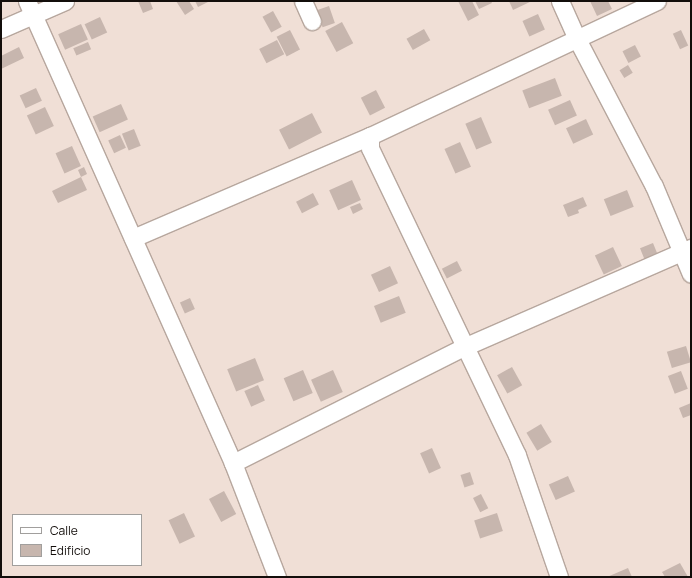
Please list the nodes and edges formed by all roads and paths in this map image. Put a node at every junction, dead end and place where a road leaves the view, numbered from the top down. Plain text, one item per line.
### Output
1 (65, 1) edge
2 (303, 1) edge
3 (560, 1) edge
4 (657, 1) edge
5 (30, 8) edge
6 (312, 21) dead end
7 (1, 29) edge
8 (577, 39) junction
9 (370, 136) junction
10 (133, 238) junction
11 (686, 250) edge
12 (691, 274) edge
13 (464, 347) junction
14 (233, 463) junction
15 (277, 577) edge
16 (559, 577) edge

1 - 5 street
2 - 6 street
3 - 8 street
4 - 8 street
5 - 7 street
5 - 10 street
8 - 9 street
8 - 11 street
9 - 10 street
9 - 13 street
10 - 14 street
11 - 12 street
11 - 13 street
13 - 14 street
13 - 16 street
14 - 15 street

